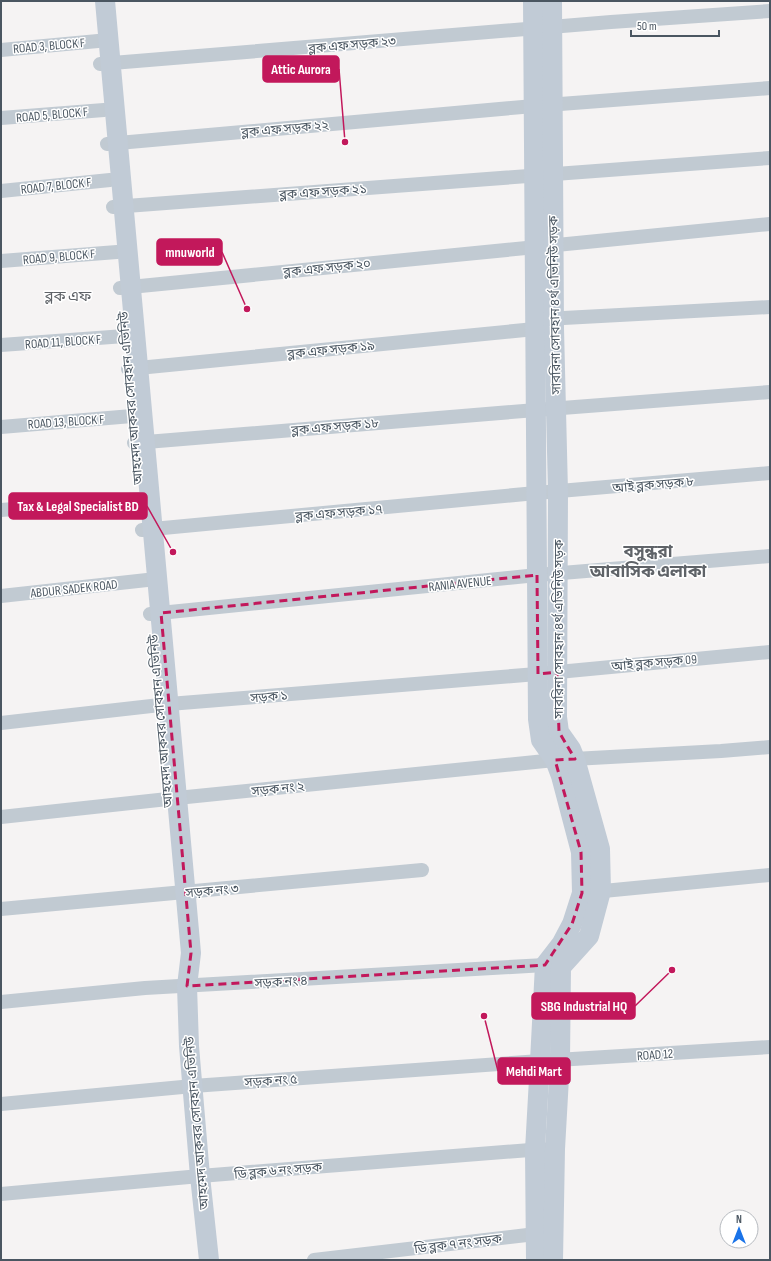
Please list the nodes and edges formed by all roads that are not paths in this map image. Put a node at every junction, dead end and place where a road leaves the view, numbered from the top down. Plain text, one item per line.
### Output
1 (94, 1) edge
2 (105, 1) edge
3 (533, 1) edge
4 (552, 1) edge
5 (770, 11) edge
6 (543, 28) junction
7 (98, 41) junction
8 (1, 50) edge
9 (105, 64) junction
10 (770, 88) edge
11 (543, 105) junction
12 (104, 110) junction
13 (1, 118) edge
14 (113, 144) junction
15 (770, 158) edge
16 (544, 174) junction
17 (110, 180) junction
18 (1, 191) edge
19 (118, 207) junction
20 (770, 224) edge
21 (544, 246) junction
22 (117, 252) junction
23 (1, 261) edge
24 (126, 287) junction
25 (770, 307) edge
26 (542, 322) junction
27 (125, 336) junction
28 (1, 345) edge
29 (133, 368) junction
30 (770, 392) edge
31 (555, 408) junction
32 (536, 410) junction
33 (132, 416) junction
34 (1, 426) edge
35 (140, 443) junction
36 (770, 473) edge
37 (558, 492) junction
38 (536, 493) junction
39 (139, 499) junction
40 (1, 510) edge
41 (148, 530) junction
42 (770, 556) edge
43 (558, 573) junction
44 (537, 575) junction
45 (147, 580) junction
46 (1, 596) edge
47 (155, 613) junction
48 (770, 652) edge
49 (557, 672) junction
50 (537, 674) junction
51 (163, 705) junction
52 (1, 723) edge
53 (770, 747) edge
54 (575, 759) junction
55 (555, 760) junction
56 (172, 798) junction
57 (1, 817) edge
58 (422, 870) dead end
59 (770, 874) edge
60 (181, 892) junction
61 (592, 892) junction
62 (1, 909) edge
63 (553, 966) junction
64 (187, 986) junction
65 (1, 1002) edge
66 (770, 1047) edge
67 (560, 1060) junction
68 (540, 1061) junction
69 (193, 1086) junction
70 (1, 1104) edge
71 (555, 1149) junction
72 (535, 1150) junction
73 (200, 1176) junction
74 (1, 1194) edge
75 (544, 1232) junction
76 (209, 1260) edge
77 (314, 1260) edge
78 (536, 1260) edge
79 (553, 1260) edge

1 - 7 street, আহমেদ আকবর সোবহান এভিনিউ
2 - 9 street, আহমেদ আকবর সোবহান এভিনিউ
3 - 6 street, সাবরিনা সোবহান ৪র্থ এভিনিউ সড়ক
4 - 6 street, সাবরিনা সোবহান ৪র্থ এভিনিউ সড়ক
5 - 6 street, ব্লক এফ সড়ক ২৩
6 - 9 street, ব্লক এফ সড়ক ২৩
6 - 11 street, সাবরিনা সোবহান ৪র্থ এভিনিউ সড়ক
7 - 8 street, ROAD 3, BLOCK F
7 - 9 street, আহমেদ আকবর সোবহান এভিনিউ
9 - 12 street, আহমেদ আকবর সোবহান এভিনিউ
9 - 14 street, আহমেদ আকবর সোবহান এভিনিউ
10 - 11 street, ব্লক এফ সড়ক ২২
11 - 14 street, ব্লক এফ সড়ক ২২
11 - 16 street, সাবরিনা সোবহান ৪র্থ এভিনিউ সড়ক
12 - 13 street, ROAD 5, BLOCK F
12 - 14 street, আহমেদ আকবর সোবহান এভিনিউ
14 - 17 street, আহমেদ আকবর সোবহান এভিনিউ
14 - 19 street, আহমেদ আকবর সোবহান এভিনিউ
15 - 16 street, ব্লক এফ সড়ক ২১
16 - 19 street, ব্লক এফ সড়ক ২১
16 - 21 street, সাবরিনা সোবহান ৪র্থ এভিনিউ সড়ক
17 - 18 street, ROAD 7, BLOCK F
17 - 19 street, আহমেদ আকবর সোবহান এভিনিউ
19 - 22 street, আহমেদ আকবর সোবহান এভিনিউ
19 - 24 street, আহমেদ আকবর সোবহান এভিনিউ
20 - 21 street, ব্লক এফ সড়ক ২০
21 - 24 street, ব্লক এফ সড়ক ২০
21 - 26 street, সাবরিনা সোবহান ৪র্থ এভিনিউ সড়ক
22 - 23 street, ROAD 9, BLOCK F
22 - 24 street, আহমেদ আকবর সোবহান এভিনিউ
24 - 27 street, আহমেদ আকবর সোবহান এভিনিউ
24 - 29 street, আহমেদ আকবর সোবহান এভিনিউ
25 - 26 street, ব্লক এফ সড়ক ১৯
26 - 29 street, ব্লক এফ সড়ক ১৯
26 - 31 street, সাবরিনা সোবহান ৪র্থ এভিনিউ সড়ক
26 - 32 street, সাবরিনা সোবহান ৪র্থ এভিনিউ সড়ক
27 - 28 street, ROAD 11, BLOCK F
27 - 29 street, আহমেদ আকবর সোবহান এভিনিউ
29 - 33 street, আহমেদ আকবর সোবহান এভিনিউ
29 - 35 street, আহমেদ আকবর সোবহান এভিনিউ
30 - 31 street, ব্লক এফ সড়ক ১৮
31 - 32 street, ব্লক এফ সড়ক ১৮
31 - 37 street, সাবরিনা সোবহান ৪র্থ এভিনিউ সড়ক
32 - 35 street, ব্লক এফ সড়ক ১৮
32 - 38 street, সাবরিনা সোবহান ৪র্থ এভিনিউ সড়ক
33 - 34 street, ROAD 13, BLOCK F
33 - 35 street, আহমেদ আকবর সোবহান এভিনিউ
35 - 39 street, আহমেদ আকবর সোবহান এভিনিউ
35 - 41 street, আহমেদ আকবর সোবহান এভিনিউ
36 - 37 street, আই ব্লক সড়ক ৮
37 - 38 street, আই ব্লক সড়ক ৮
37 - 43 street, সাবরিনা সোবহান ৪র্থ এভিনিউ সড়ক
38 - 41 street, ব্লক এফ সড়ক ১৭
38 - 44 street, সাবরিনা সোবহান ৪র্থ এভিনিউ সড়ক
39 - 40 street
39 - 41 street, আহমেদ আকবর সোবহান এভিনিউ
41 - 45 street, আহমেদ আকবর সোবহান এভিনিউ
41 - 47 street, আহমেদ আকবর সোবহান এভিনিউ
42 - 43 street, RANIA AVENUE
43 - 44 street, RANIA AVENUE
43 - 49 street, সাবরিনা সোবহান ৪র্থ এভিনিউ সড়ক
44 - 47 street, RANIA AVENUE
44 - 50 street, সাবরিনা সোবহান ৪র্থ এভিনিউ সড়ক
45 - 46 street, ABDUR SADEK ROAD
45 - 47 street, আহমেদ আকবর সোবহান এভিনিউ
47 - 51 street, আহমেদ আকবর সোবহান এভিনিউ
48 - 49 street, আই ব্লক সড়ক 09
49 - 50 street, আই ব্লক সড়ক 09
49 - 54 street, সাবরিনা সোবহান ৪র্থ এভিনিউ সড়ক
50 - 51 street, সড়ক ১
50 - 55 street, সাবরিনা সোবহান ৪র্থ এভিনিউ সড়ক
51 - 52 street, সড়ক ১
51 - 56 street, আহমেদ আকবর সোবহান এভিনিউ
53 - 54 street, সড়ক নং ২
54 - 55 street, সড়ক নং ২
54 - 61 street, সাবরিনা সোবহান ৪র্থ এভিনিউ সড়ক
55 - 56 street, সড়ক নং ২
55 - 61 street, সাবরিনা সোবহান ৪র্থ এভিনিউ সড়ক
56 - 57 street, সড়ক নং ২
56 - 60 street, আহমেদ আকবর সোবহান এভিনিউ
58 - 60 street, সড়ক নং ৩
59 - 61 street
60 - 62 street, সড়ক নং ৩
60 - 64 street, আহমেদ আকবর সোবহান এভিনিউ
61 - 63 street, সাবরিনা সোবহান ৪র্থ এভিনিউ সড়ক
63 - 64 street, সড়ক নং ৪
63 - 67 street
63 - 68 street
64 - 65 street, সড়ক নং ৪
64 - 69 street, আহমেদ আকবর সোবহান এভিনিউ
66 - 67 street, ROAD 12
67 - 68 street, ROAD 12
67 - 71 street
68 - 69 street, সড়ক নং ৫
68 - 72 street
69 - 70 street, সড়ক নং ৫
69 - 73 street, আহমেদ আকবর সোবহান এভিনিউ
71 - 72 street, ডি ব্লক ৬ নং সড়ক
71 - 75 street
72 - 73 street, ডি ব্লক ৬ নং সড়ক
72 - 75 street
73 - 74 street, ডি ব্লক ৬ নং সড়ক
73 - 76 street, আহমেদ আকবর সোবহান এভিনিউ
75 - 77 street, ডি ব্লক ৭ নং সড়ক
75 - 78 street
75 - 79 street

